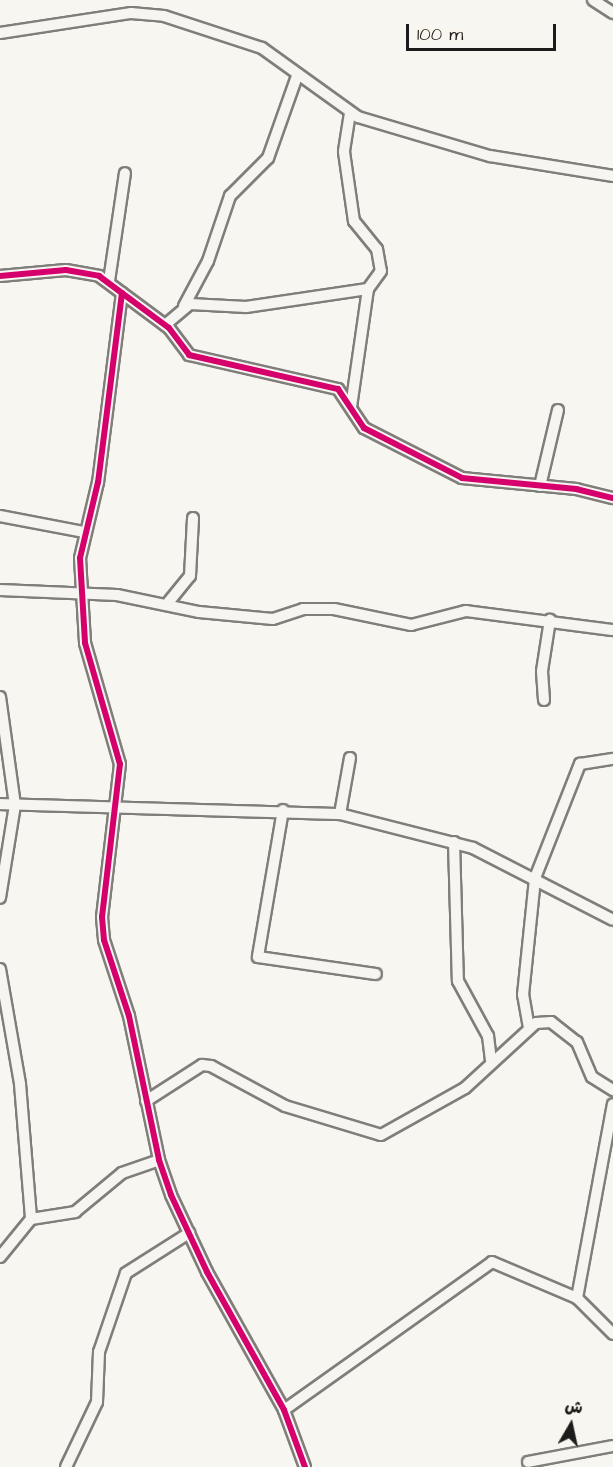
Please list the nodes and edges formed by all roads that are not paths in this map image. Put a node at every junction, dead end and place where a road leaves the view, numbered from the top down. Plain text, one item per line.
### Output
1 (593, 0) edge
2 (613, 13) edge
3 (0, 33) edge
4 (297, 76) junction
5 (350, 113) junction
6 (125, 173) dead end
7 (613, 176) edge
8 (0, 276) edge
9 (109, 281) junction
10 (368, 289) junction
11 (122, 293) junction
12 (183, 306) junction
13 (165, 325) junction
14 (351, 407) junction
15 (558, 410) dead end
16 (540, 486) junction
17 (613, 498) edge
18 (0, 516) edge
19 (193, 518) dead end
20 (84, 532) junction
21 (0, 590) edge
22 (82, 592) junction
23 (167, 604) junction
24 (550, 620) junction
25 (613, 630) edge
26 (0, 697) edge
27 (544, 700) dead end
28 (350, 758) dead end
29 (613, 759) edge
30 (0, 804) edge
31 (15, 805) junction
32 (115, 807) junction
33 (283, 810) junction
34 (340, 814) junction
35 (454, 842) junction
36 (535, 878) junction
37 (0, 898) edge
38 (613, 920) edge
39 (0, 969) edge
40 (376, 974) dead end
41 (529, 1028) junction
42 (492, 1060) junction
43 (613, 1090) edge
44 (146, 1101) junction
45 (613, 1104) edge
46 (159, 1160) junction
47 (31, 1219) junction
48 (189, 1233) junction
49 (0, 1257) edge
50 (576, 1298) junction
51 (613, 1334) edge
52 (613, 1339) edge
53 (284, 1410) junction
54 (613, 1446) edge
55 (528, 1462) dead end
56 (66, 1467) edge
57 (305, 1467) edge

1 - 2 street
3 - 4 street
4 - 5 street
4 - 12 street
5 - 7 street
5 - 10 street
6 - 9 street
8 - 9 street
9 - 11 street
10 - 12 street
10 - 14 street
11 - 13 street
11 - 20 street
12 - 13 street
13 - 14 street
14 - 16 street
15 - 16 street
16 - 17 street
18 - 20 street
19 - 23 street
20 - 22 street
21 - 22 street
22 - 23 street
22 - 32 street
23 - 24 street
24 - 25 street
24 - 27 street
26 - 31 street
28 - 34 street
29 - 36 street
30 - 31 street
31 - 32 street
31 - 37 street
32 - 33 street
32 - 44 street
33 - 34 street
33 - 40 street
34 - 35 street
35 - 36 street
35 - 42 street
36 - 38 street
36 - 41 street
39 - 47 street
41 - 42 street
41 - 43 street
42 - 44 street
44 - 46 street
45 - 50 street
46 - 47 street
46 - 48 street
47 - 49 street
48 - 53 street
48 - 56 street
50 - 51 street
50 - 53 street
51 - 52 street
53 - 57 street
54 - 55 street

